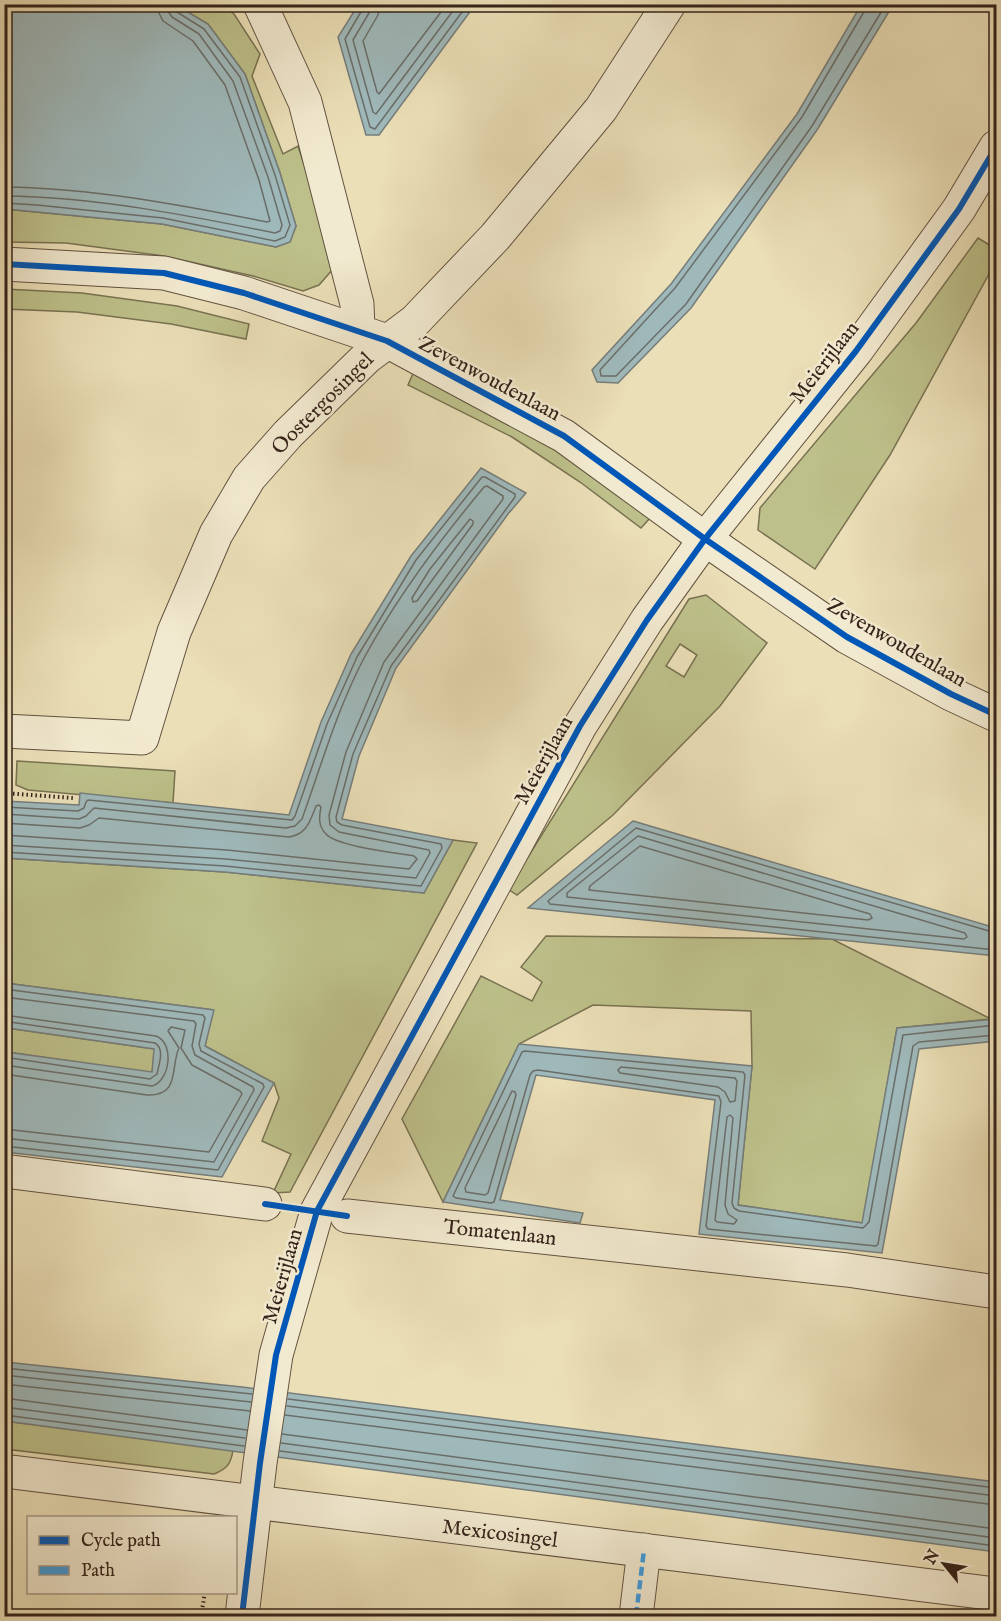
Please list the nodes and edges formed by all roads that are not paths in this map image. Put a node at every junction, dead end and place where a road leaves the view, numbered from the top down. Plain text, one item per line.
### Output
1 (260, 4) edge
2 (669, 4) edge
3 (996, 147) edge
4 (4, 264) edge
5 (372, 335) junction
6 (705, 539) junction
7 (996, 715) edge
8 (7, 744) edge
9 (4, 1171) edge
10 (265, 1204) dead end
11 (347, 1216) dead end
12 (996, 1292) edge
13 (4, 1471) edge
14 (255, 1503) junction
15 (644, 1550) junction
16 (996, 1594) edge
17 (242, 1617) edge
18 (636, 1617) edge

1 - 5 street
2 - 5 street, Oostergosingel
3 - 6 street, Meierijlaan
4 - 5 street, Zevenwoudenlaan
5 - 6 street, Zevenwoudenlaan
5 - 8 street, Oostergosingel
6 - 7 street, Zevenwoudenlaan
6 - 14 street, Meierijlaan
9 - 10 street
11 - 12 street, Tomatenlaan
13 - 14 street, Mexicosingel
14 - 15 street, Mexicosingel
14 - 17 street, Meierijlaan
15 - 16 street, Mexicosingel
15 - 18 street

